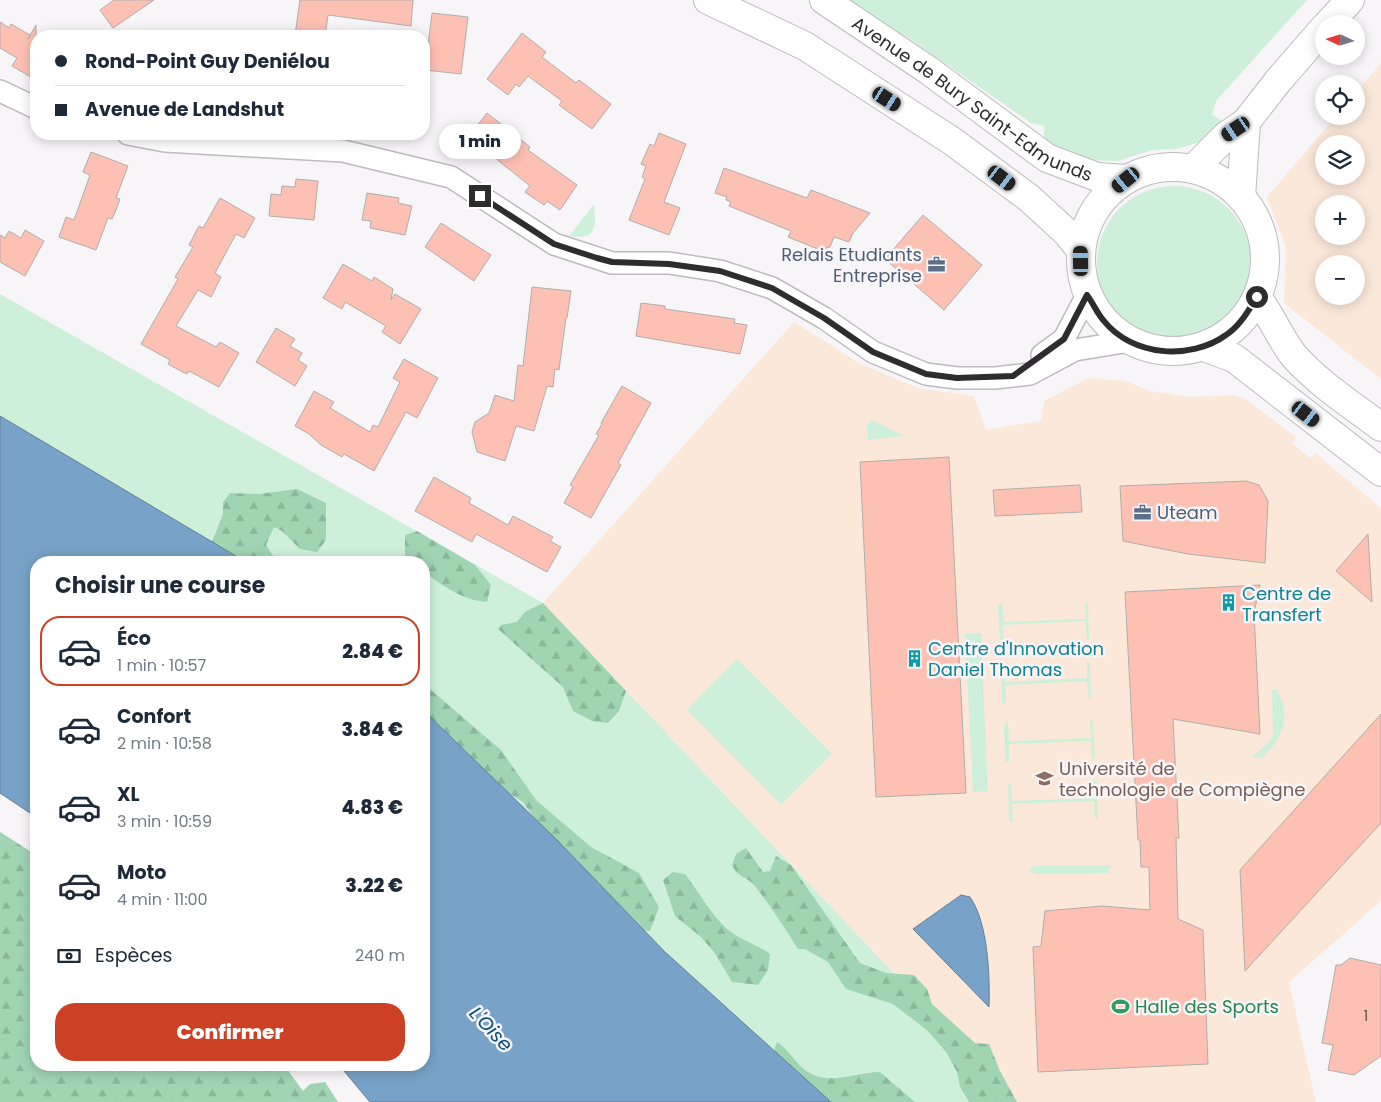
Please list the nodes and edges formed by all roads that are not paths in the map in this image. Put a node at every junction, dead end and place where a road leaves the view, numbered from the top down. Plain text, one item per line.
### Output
1 (708, 0) edge
2 (824, 0) edge
3 (1350, 0) edge
4 (1336, 15) edge
5 (1315, 38) edge
6 (0, 91) edge
7 (30, 105) edge
8 (1246, 122) junction
9 (164, 140) edge
10 (1193, 169) junction
11 (1126, 180) junction
12 (1241, 197) junction
13 (1081, 250) junction
14 (1087, 295) junction
15 (1257, 297) junction
16 (1130, 342) junction
17 (1204, 347) junction
18 (1013, 376) junction
19 (1381, 427) edge
20 (1381, 472) edge

1 - 13 main road
2 - 11 main road, Avenue de Bury Saint-Edmunds
3 - 4 main road
5 - 8 main road
6 - 7 street
8 - 10 main road
8 - 12 main road
9 - 18 street
10 - 11 main road
10 - 12 main road
11 - 13 main road
12 - 15 main road
13 - 14 main road
14 - 16 main road
14 - 18 street
15 - 17 main road
15 - 19 main road
16 - 17 main road
16 - 18 street
17 - 20 main road

